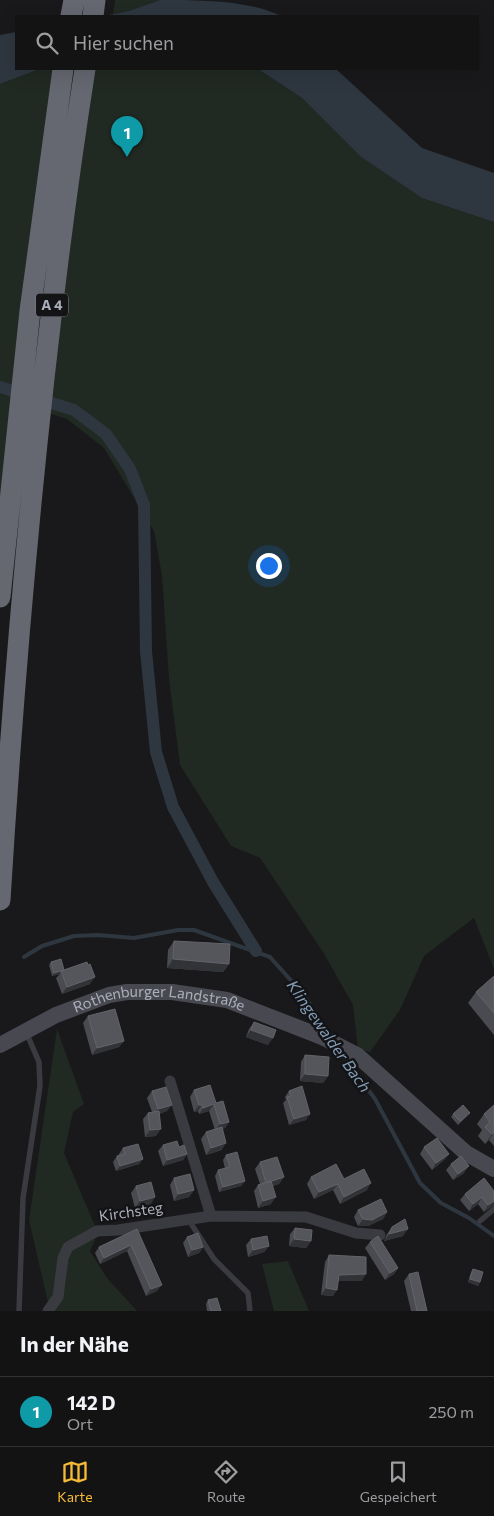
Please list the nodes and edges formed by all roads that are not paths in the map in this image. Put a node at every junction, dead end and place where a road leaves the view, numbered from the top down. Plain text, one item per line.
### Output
1 (74, 0) edge
2 (95, 0) edge
3 (71, 15) edge
4 (93, 15) edge
5 (63, 70) edge
6 (84, 70) edge
7 (0, 597) edge
8 (0, 900) edge
9 (26, 1031) junction
10 (0, 1045) edge
11 (170, 1081) dead end
12 (494, 1168) edge
13 (494, 1209) edge
14 (211, 1216) junction
15 (188, 1219) junction
16 (480, 1221) dead end
17 (380, 1235) edge
18 (19, 1311) edge
19 (48, 1311) edge
20 (250, 1311) edge

1 - 3 highway
2 - 4 highway
5 - 7 highway, A 4
6 - 8 highway, A 4
9 - 10 street, Rothenburger Landstraße
9 - 12 street, Rothenburger Landstraße
9 - 18 lane
11 - 14 street
13 - 16 lane
14 - 15 street, Kirchsteg
14 - 17 street, Kirchsteg
15 - 19 street, Kirchsteg
15 - 20 lane

